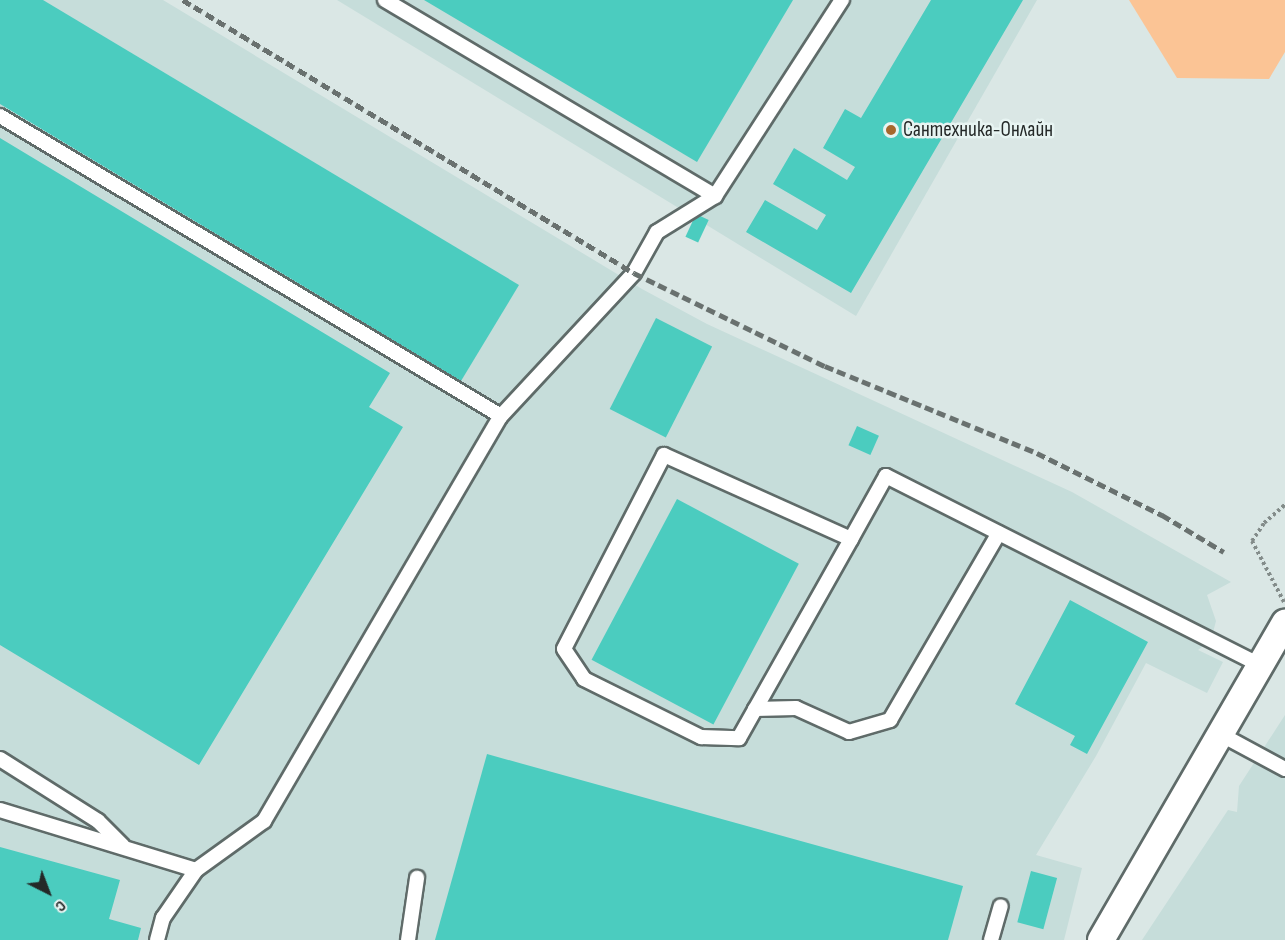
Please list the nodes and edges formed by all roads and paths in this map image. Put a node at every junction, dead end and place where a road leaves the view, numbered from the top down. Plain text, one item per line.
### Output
1 (385, 0) edge
2 (842, 0) edge
3 (0, 116) edge
4 (715, 196) junction
5 (501, 416) junction
6 (1285, 505) edge
7 (999, 533) junction
8 (851, 539) junction
9 (1285, 604) edge
10 (1285, 623) edge
11 (1260, 665) junction
12 (755, 709) junction
13 (1220, 734) junction
14 (0, 759) edge
15 (1285, 769) edge
16 (0, 810) edge
17 (126, 848) junction
18 (196, 870) junction
19 (417, 878) dead end
20 (1001, 906) dead end
21 (157, 940) edge
22 (408, 940) edge
23 (991, 940) edge
24 (1101, 940) edge

1 - 4 lane
2 - 4 lane
3 - 5 lane
4 - 5 lane
5 - 18 lane
6 - 9 path
7 - 8 lane
7 - 11 lane
7 - 12 lane
8 - 12 lane
8 - 12 lane
10 - 11 street
11 - 13 street
13 - 15 lane
13 - 24 street
14 - 17 lane
16 - 17 lane
17 - 18 lane
18 - 21 lane
19 - 22 lane
20 - 23 lane

